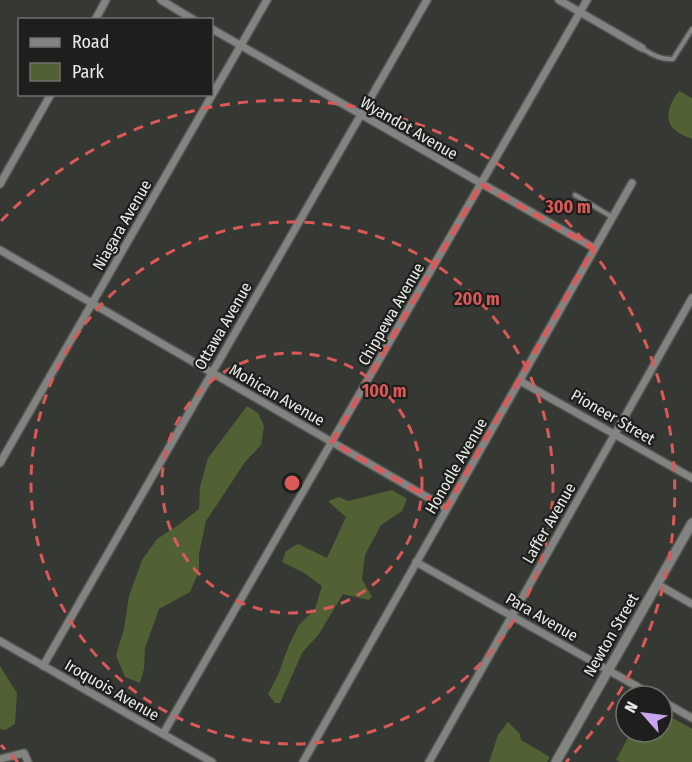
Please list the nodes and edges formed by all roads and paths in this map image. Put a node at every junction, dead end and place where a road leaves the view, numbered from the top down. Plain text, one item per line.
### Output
1 (106, 0) edge
2 (161, 0) edge
3 (267, 0) edge
4 (427, 0) edge
5 (559, 0) edge
6 (587, 0) edge
7 (580, 12) junction
8 (96, 18) edge
9 (191, 18) edge
10 (692, 29) edge
11 (213, 30) edge
12 (240, 46) junction
13 (642, 48) joint
14 (213, 93) edge
15 (50, 96) edge
16 (211, 96) edge
17 (360, 116) junction
18 (632, 183) dead end
19 (0, 184) edge
20 (481, 184) junction
21 (575, 195) dead end
22 (612, 217) junction
23 (594, 248) junction
24 (0, 250) edge
25 (692, 298) edge
26 (92, 303) junction
27 (211, 373) junction
28 (520, 381) junction
29 (615, 434) junction
30 (332, 442) junction
31 (0, 463) edge
32 (692, 478) edge
33 (446, 508) junction
34 (692, 523) edge
35 (416, 562) junction
36 (657, 584) junction
37 (692, 604) edge
38 (512, 615) junction
39 (0, 641) edge
40 (43, 666) junction
41 (608, 671) junction
42 (632, 684) edge
43 (674, 708) edge
44 (692, 718) edge
45 (163, 734) junction
46 (0, 759) edge
47 (28, 762) edge
48 (212, 762) edge
49 (303, 762) edge
50 (429, 762) edge
51 (556, 762) edge

1 - 8 street
2 - 9 street
3 - 12 street, Niagara Avenue
4 - 17 street, Ottawa Avenue
5 - 7 street
6 - 7 street, Chippewa Avenue
7 - 13 street
7 - 20 street, Chippewa Avenue
10 - 13 lane
11 - 12 street, Wyandot Avenue
12 - 14 street, Niagara Avenue
12 - 17 street, Wyandot Avenue
15 - 19 street
16 - 26 street, Niagara Avenue
17 - 20 street, Wyandot Avenue
17 - 27 street, Ottawa Avenue
18 - 22 street, Honodle Avenue
20 - 23 street, Wyandot Avenue
20 - 30 street, Chippewa Avenue
21 - 22 lane
22 - 23 street, Honodle Avenue
23 - 28 street, Honodle Avenue
24 - 26 street, Mohican Avenue
25 - 29 street, Laffer Avenue
26 - 27 street, Mohican Avenue
26 - 31 street, Niagara Avenue
27 - 30 street, Mohican Avenue
27 - 40 street, Ottawa Avenue
28 - 29 street, Pioneer Street
28 - 33 street, Honodle Avenue
29 - 32 street, Pioneer Street
29 - 38 street, Laffer Avenue
30 - 33 street, Mohican Avenue
30 - 45 street, Chippewa Avenue
33 - 35 street, Honodle Avenue
34 - 36 street, Newton Street
35 - 38 street, Para Avenue
35 - 49 street, Honodle Avenue
36 - 37 street
36 - 41 street, Newton Street
38 - 41 street, Para Avenue
38 - 50 street, Laffer Avenue
39 - 40 street, Iroquois Avenue
40 - 45 street, Iroquois Avenue
41 - 42 street, Para Avenue
41 - 51 street, Newton Street
43 - 44 street
45 - 48 street, Iroquois Avenue
46 - 47 street

